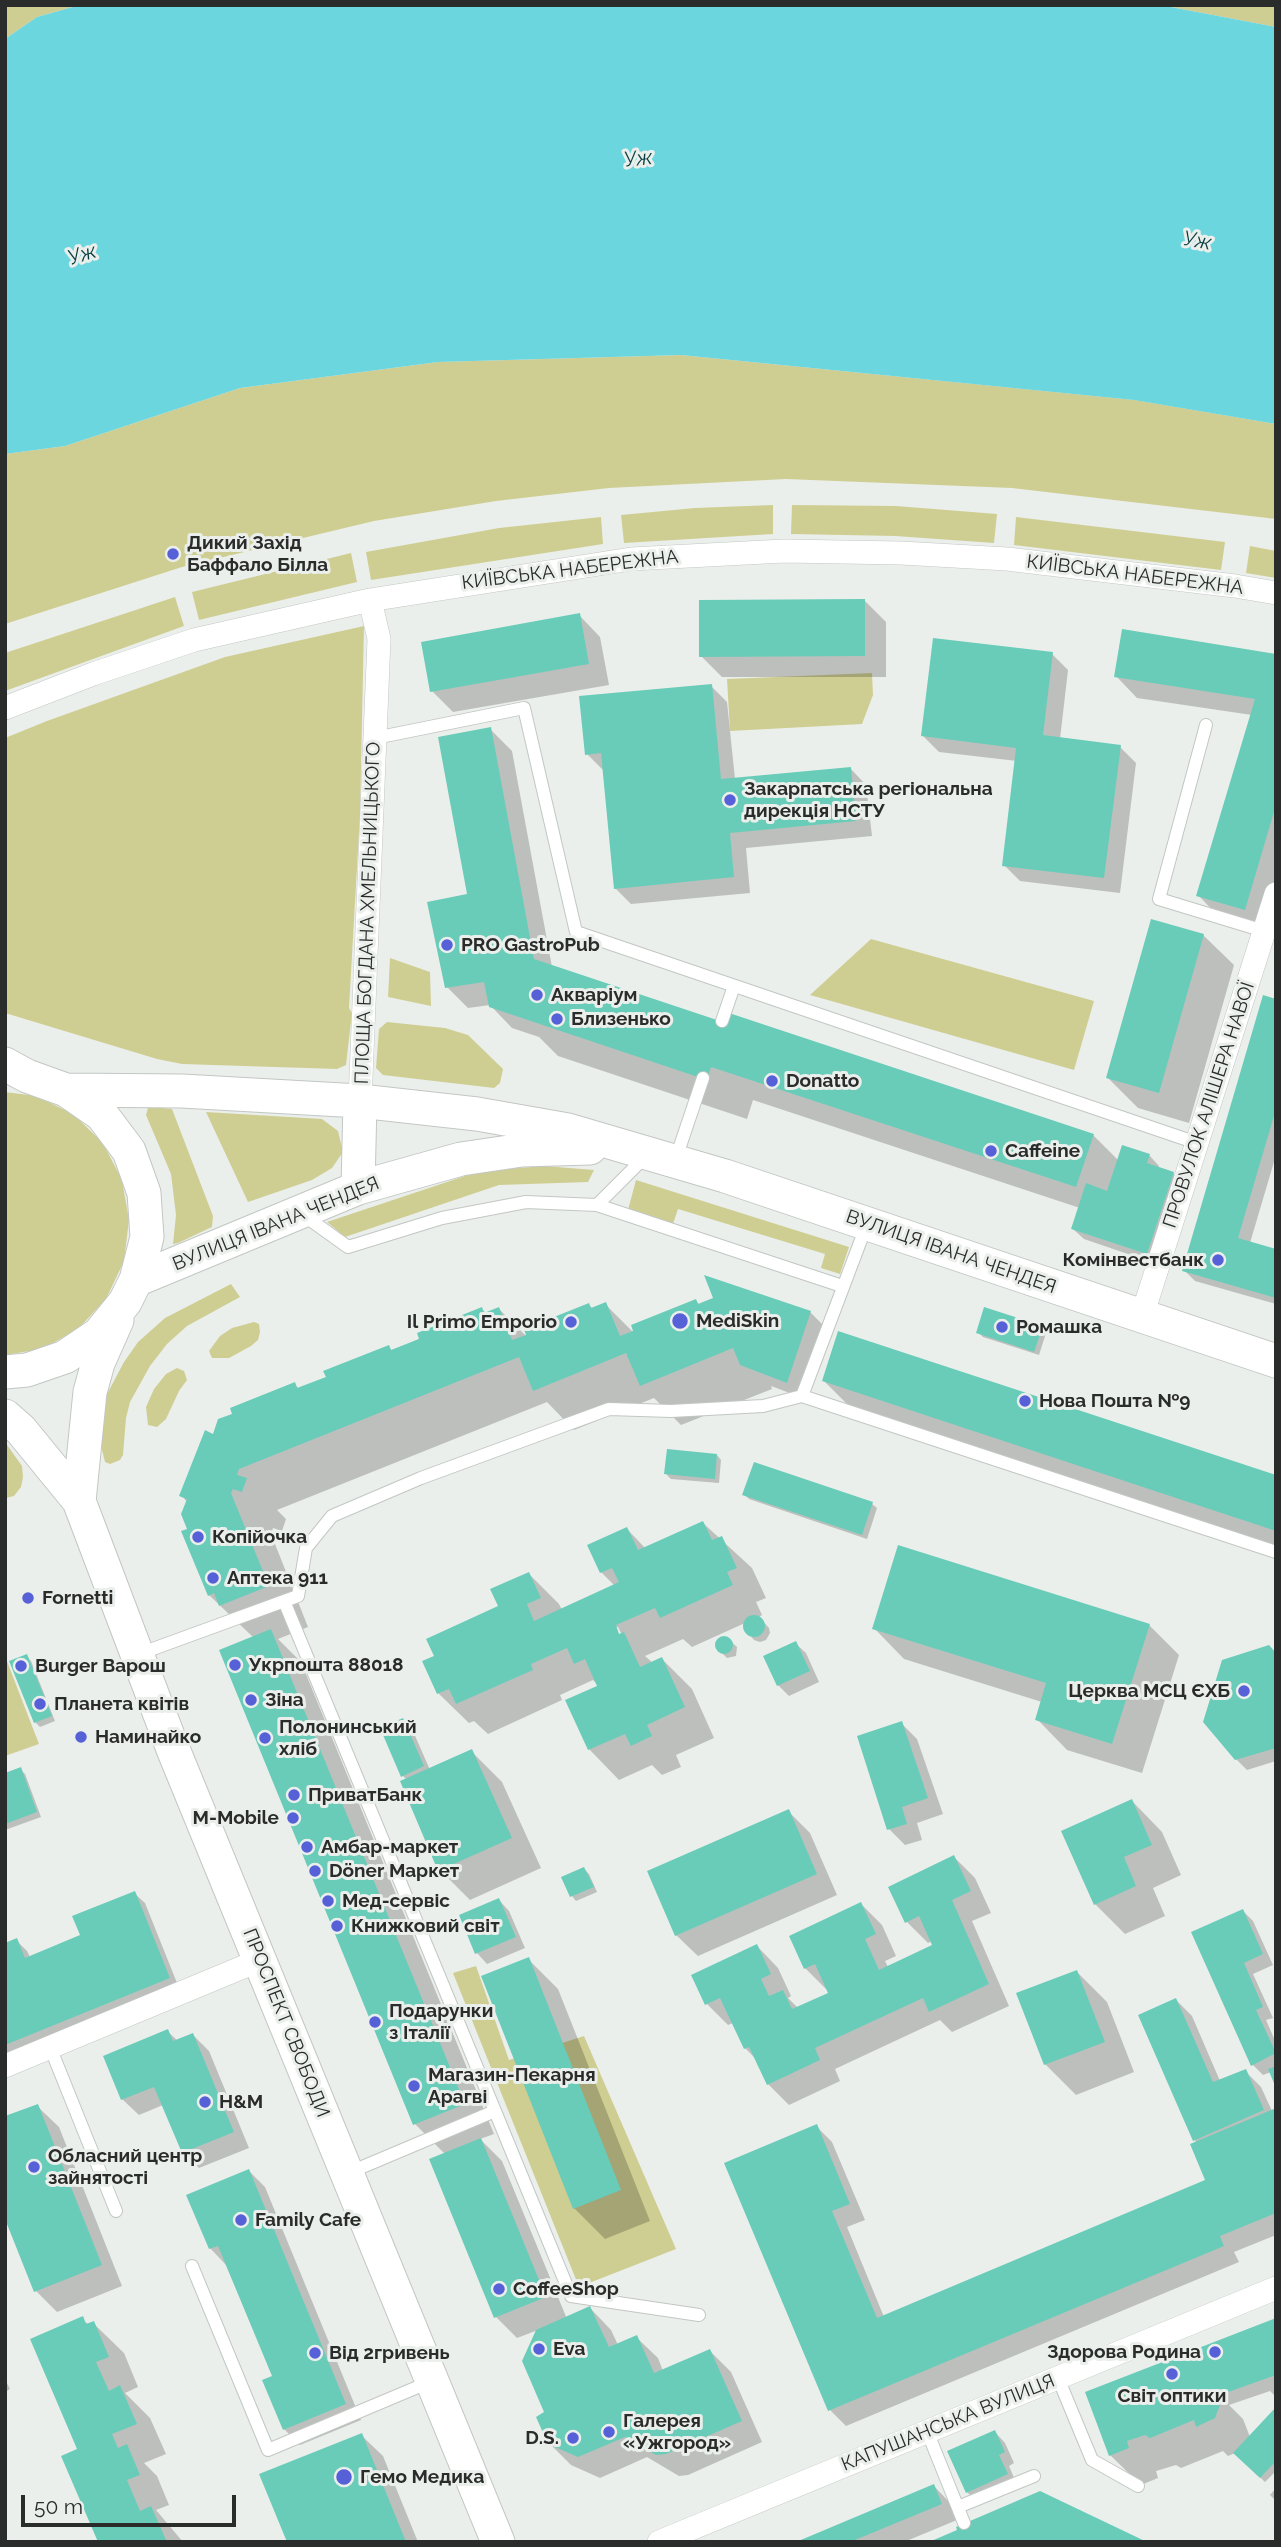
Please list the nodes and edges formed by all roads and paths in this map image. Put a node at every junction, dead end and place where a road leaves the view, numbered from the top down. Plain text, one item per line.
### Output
1 (1276, 593) edge
2 (370, 600) junction
3 (5, 708) edge
4 (1206, 725) dead end
5 (375, 738) junction
6 (1276, 894) edge
7 (1264, 931) junction
8 (734, 986) junction
9 (722, 1021) dead end
10 (12, 1071) edge
11 (703, 1078) dead end
12 (66, 1090) junction
13 (360, 1101) junction
14 (1197, 1143) junction
15 (650, 1154) junction
16 (358, 1188) junction
17 (597, 1205) junction
18 (299, 1212) junction
19 (867, 1224) junction
20 (842, 1286) junction
21 (130, 1291) junction
22 (1142, 1316) junction
23 (1276, 1361) edge
24 (5, 1372) edge
25 (802, 1396) junction
26 (5, 1416) edge
27 (79, 1501) junction
28 (1276, 1552) edge
29 (284, 1601) junction
30 (136, 1656) junction
31 (260, 1961) junction
32 (50, 2047) junction
33 (5, 2066) edge
34 (495, 2111) junction
35 (347, 2174) junction
36 (117, 2211) dead end
37 (192, 2266) dead end
38 (1276, 2288) edge
39 (699, 2315) dead end
40 (1058, 2378) junction
41 (432, 2381) junction
42 (927, 2431) junction
43 (1034, 2476) dead end
44 (1138, 2486) dead end
45 (958, 2507) junction
46 (964, 2523) dead end
47 (498, 2542) edge
48 (659, 2542) edge

1 - 2 street, КИЇВСЬКА НАБЕРЕЖНА
2 - 3 street, КИЇВСЬКА НАБЕРЕЖНА
2 - 5 street, ПЛОЩА БОГДАНА ХМЕЛЬНИЦЬКОГО
4 - 7 lane
5 - 8 lane
5 - 13 street, ПЛОЩА БОГДАНА ХМЕЛЬНИЦЬКОГО
6 - 7 street, ПРОВУЛОК АЛІШЕРА НАВОЇ
7 - 14 street, ПРОВУЛОК АЛІШЕРА НАВОЇ
8 - 9 lane
8 - 14 lane
10 - 12 main road, ПЛОЩА БОГДАНА ХМЕЛЬНИЦЬКОГО
11 - 15 lane
12 - 13 main road, ПЛОЩА БОГДАНА ХМЕЛЬНИЦЬКОГО
12 - 21 main road, ПЛОЩА БОГДАНА ХМЕЛЬНИЦЬКОГО
13 - 15 main road, ВУЛИЦЯ ІВАНА ЧЕНДЕЯ
13 - 16 main road
14 - 22 street, ПРОВУЛОК АЛІШЕРА НАВОЇ
15 - 16 main road, ВУЛИЦЯ ІВАНА ЧЕНДЕЯ
15 - 17 lane
15 - 19 main road, ВУЛИЦЯ ІВАНА ЧЕНДЕЯ
16 - 18 main road, ВУЛИЦЯ ІВАНА ЧЕНДЕЯ
17 - 18 lane
17 - 20 lane
18 - 21 main road, ВУЛИЦЯ ІВАНА ЧЕНДЕЯ
19 - 20 lane
19 - 22 main road, ВУЛИЦЯ ІВАНА ЧЕНДЕЯ
20 - 25 lane
21 - 24 main road, ПЛОЩА БОГДАНА ХМЕЛЬНИЦЬКОГО
21 - 27 main road, ПРОСПЕКТ СВОБОДИ
22 - 23 main road, ВУЛИЦЯ ІВАНА ЧЕНДЕЯ
25 - 28 lane
25 - 29 lane
26 - 27 main road, ПРОСПЕКТ СВОБОДИ
27 - 30 main road, ПРОСПЕКТ СВОБОДИ
29 - 30 lane
29 - 34 lane
30 - 31 main road, ПРОСПЕКТ СВОБОДИ
31 - 32 street
31 - 35 main road, ПРОСПЕКТ СВОБОДИ
32 - 33 street
32 - 36 lane
34 - 35 lane
34 - 39 lane
35 - 41 main road, ПРОСПЕКТ СВОБОДИ
37 - 41 lane
38 - 40 street, КАПУШАНСЬКА ВУЛИЦЯ
40 - 42 street, КАПУШАНСЬКА ВУЛИЦЯ
40 - 44 lane
41 - 47 main road, ПРОСПЕКТ СВОБОДИ
42 - 45 lane
42 - 48 street, КАПУШАНСЬКА ВУЛИЦЯ
43 - 45 lane
45 - 46 lane

